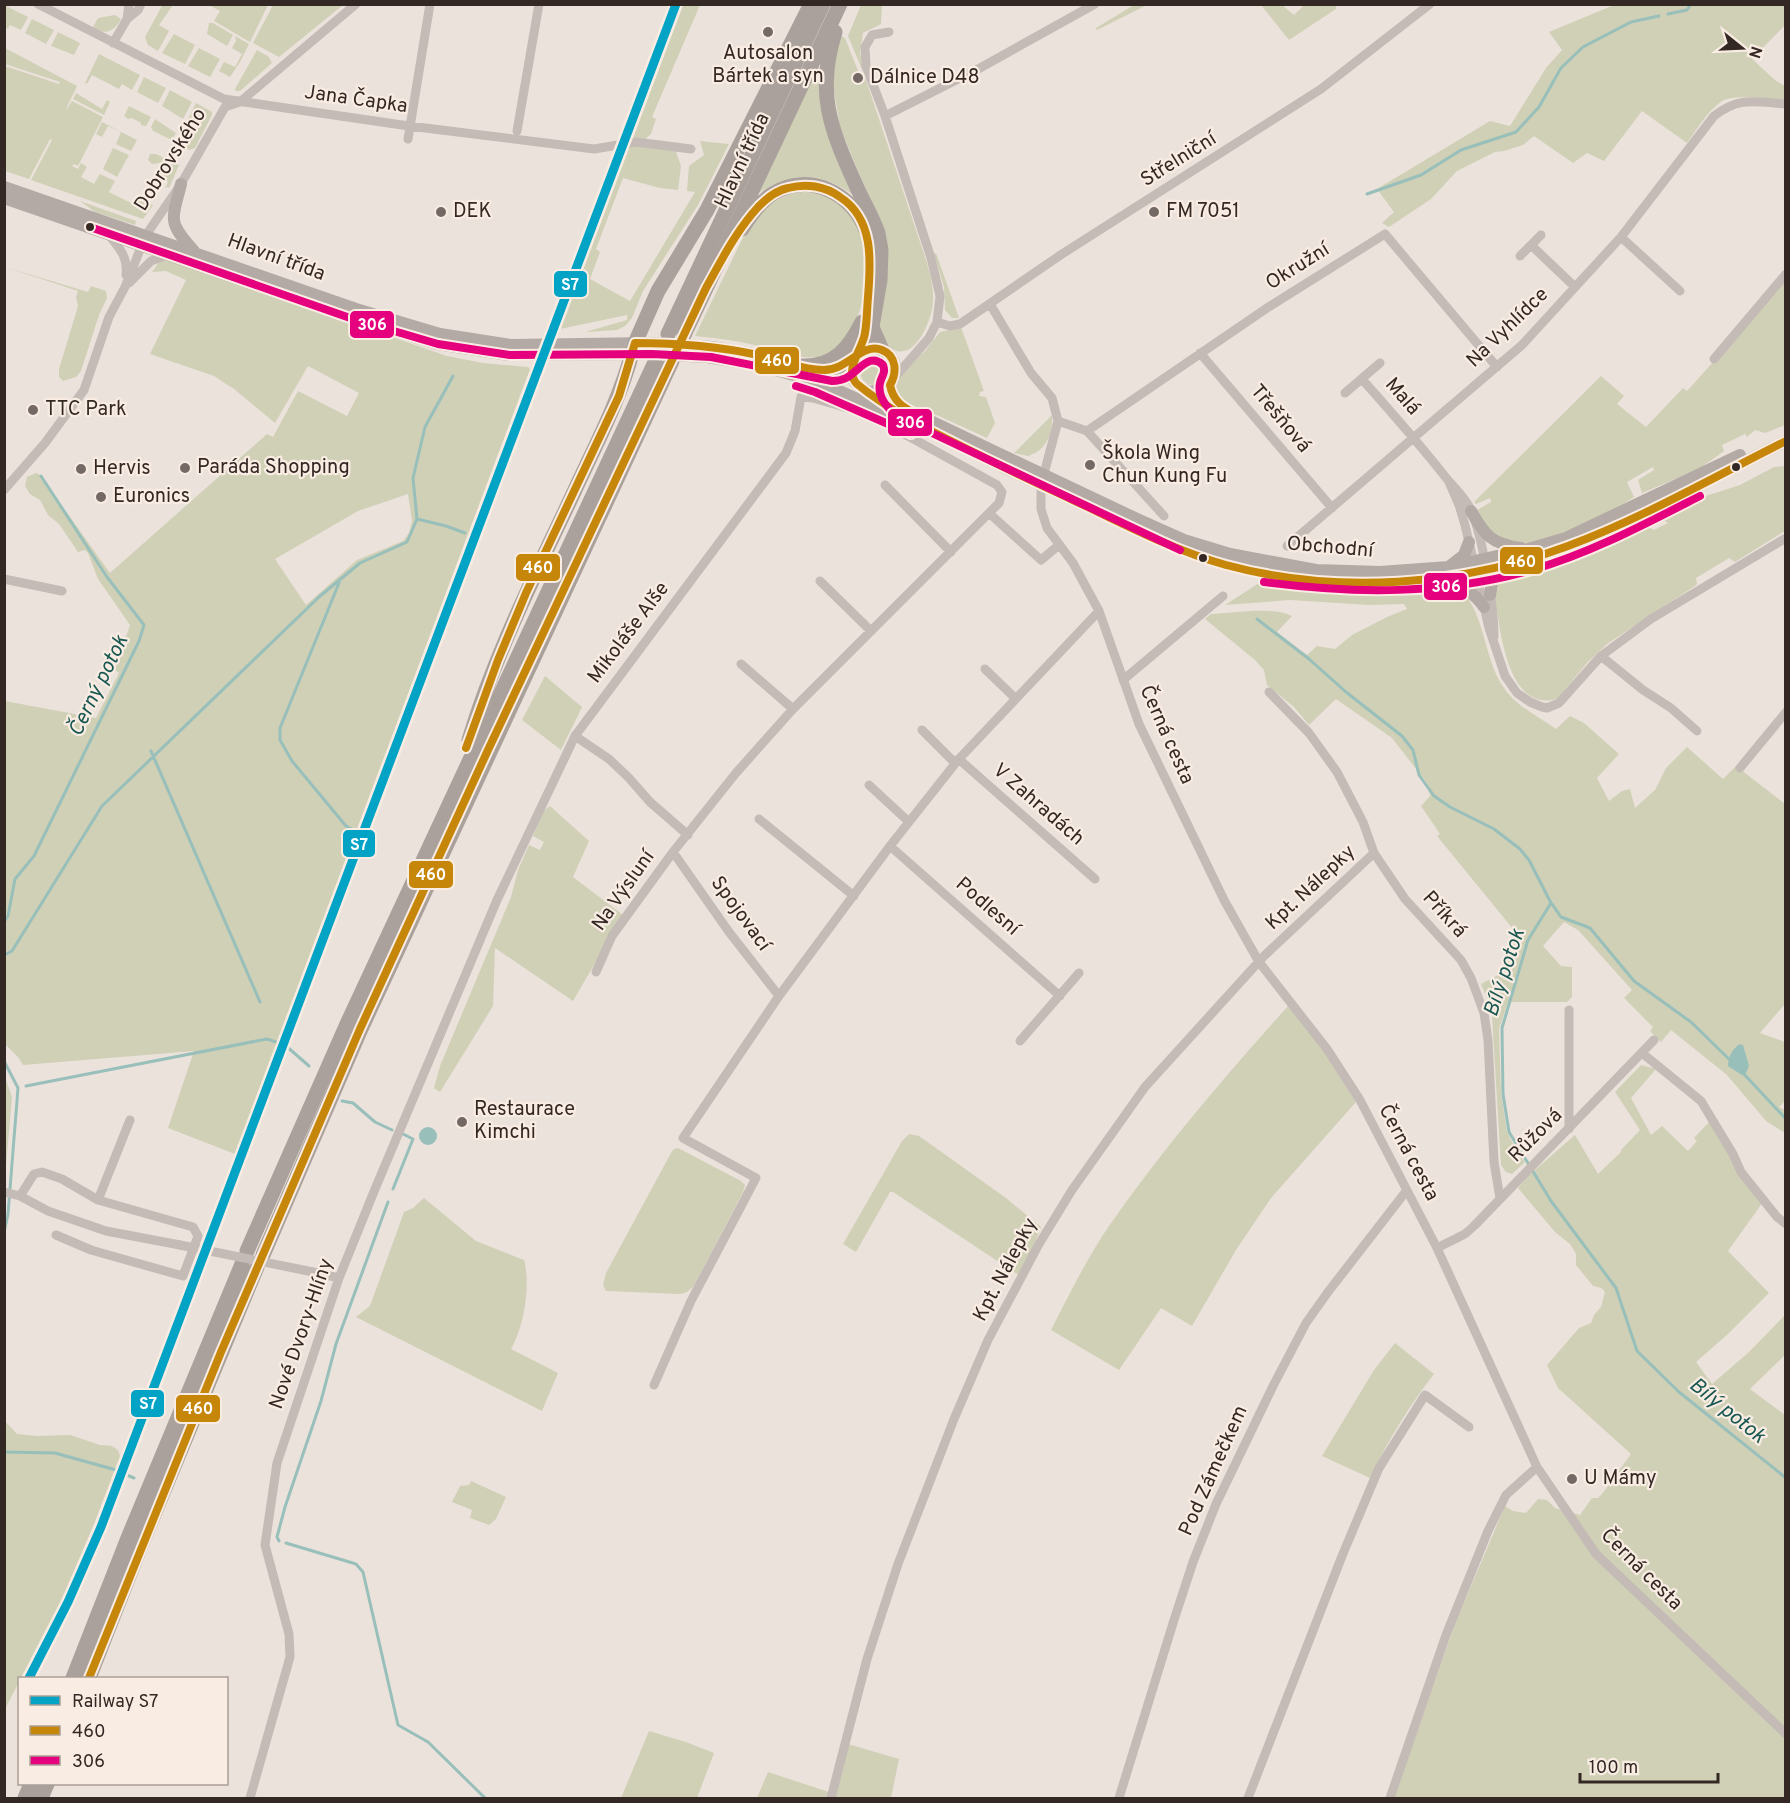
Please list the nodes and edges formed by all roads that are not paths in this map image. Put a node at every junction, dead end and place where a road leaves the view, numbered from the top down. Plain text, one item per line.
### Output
1 (38, 4) edge
2 (129, 4) edge
3 (141, 4) edge
4 (356, 4) edge
5 (430, 4) edge
6 (539, 4) edge
7 (811, 4) edge
8 (823, 4) edge
9 (842, 4) edge
10 (1095, 4) edge
11 (1430, 4) edge
12 (127, 18) junction
13 (889, 32) dead end
14 (113, 43) junction
15 (243, 100) junction
16 (1785, 104) edge
17 (885, 116) junction
18 (409, 126) junction
19 (518, 131) dead end
20 (408, 140) dead end
21 (691, 149) dead end
22 (181, 184) junction
23 (4, 187) edge
24 (4, 198) edge
25 (107, 233) junction
26 (1541, 235) dead end
27 (1621, 237) junction
28 (144, 240) junction
29 (1530, 245) junction
30 (194, 252) junction
31 (167, 255) junction
32 (1520, 256) dead end
33 (1785, 274) edge
34 (125, 287) junction
35 (1575, 287) junction
36 (706, 288) junction
37 (1680, 291) dead end
38 (990, 304) junction
39 (867, 305) junction
40 (937, 322) junction
41 (668, 334) dead end
42 (684, 335) dead end
43 (633, 348) junction
44 (536, 350) junction
45 (919, 350) junction
46 (652, 352) junction
47 (709, 352) junction
48 (886, 353) junction
49 (1200, 353) junction
50 (857, 356) junction
51 (1714, 358) dead end
52 (672, 361) dead end
53 (1380, 363) dead end
54 (802, 366) junction
55 (1497, 367) junction
56 (1362, 379) junction
57 (892, 381) junction
58 (819, 382) junction
59 (855, 382) junction
60 (870, 392) junction
61 (1346, 393) dead end
62 (801, 397) joint
63 (1058, 421) junction
64 (912, 423) junction
65 (1087, 431) junction
66 (1785, 432) edge
67 (1414, 438) junction
68 (1785, 441) edge
69 (1042, 480) junction
70 (1449, 482) junction
71 (885, 485) dead end
72 (4, 490) edge
73 (1332, 508) junction
74 (1471, 511) junction
75 (990, 514) junction
76 (1164, 516) dead end
77 (1785, 538) edge
78 (1469, 542) junction
79 (1059, 546) junction
80 (1287, 546) dead end
81 (1528, 549) junction
82 (951, 552) junction
83 (1505, 566) junction
84 (1449, 567) junction
85 (1480, 567) junction
86 (1442, 578) junction
87 (4, 579) edge
88 (820, 581) dead end
89 (62, 591) dead end
90 (1490, 595) junction
91 (1223, 597) dead end
92 (1484, 607) junction
93 (1099, 611) junction
94 (871, 631) junction
95 (1494, 641) junction
96 (1601, 656) junction
97 (741, 664) dead end
98 (985, 669) dead end
99 (1123, 680) junction
100 (1269, 692) dead end
101 (1015, 698) junction
102 (793, 709) junction
103 (1785, 712) edge
104 (922, 730) dead end
105 (1697, 731) dead end
106 (574, 736) junction
107 (957, 760) junction
108 (1740, 768) dead end
109 (869, 785) dead end
110 (456, 804) junction
111 (759, 819) dead end
112 (909, 822) junction
113 (688, 835) junction
114 (890, 846) junction
115 (673, 852) junction
116 (1374, 853) junction
117 (1095, 879) dead end
118 (854, 896) junction
119 (497, 900) joint
120 (1259, 962) junction
121 (596, 972) dead end
122 (1080, 973) dead end
123 (778, 996) junction
124 (1060, 996) junction
125 (1569, 1010) dead end
126 (1654, 1040) dead end
127 (1020, 1041) dead end
128 (1642, 1053) junction
129 (130, 1120) dead end
130 (1569, 1129) junction
131 (1407, 1190) junction
132 (4, 1192) edge
133 (18, 1196) junction
134 (1500, 1198) junction
135 (98, 1200) junction
136 (1785, 1224) edge
137 (56, 1235) dead end
138 (1437, 1248) junction
139 (252, 1259) junction
140 (339, 1278) junction
141 (654, 1385) dead end
142 (1469, 1427) dead end
143 (1537, 1467) junction
144 (74, 1677) edge
145 (89, 1677) edge
146 (1785, 1734) edge
147 (250, 1798) edge
148 (831, 1798) edge
149 (1119, 1798) edge
150 (1248, 1798) edge
151 (1389, 1798) edge

1 - 14 street, Jana Čapka
2 - 12 street
3 - 12 street
4 - 15 street, Dobrovského
5 - 18 street
6 - 19 street
7 - 43 highway
8 - 41 highway
9 - 36 highway, Hlavní třída
9 - 48 highway
10 - 17 street
11 - 38 street, Střelniční
12 - 14 street
13 - 17 street
14 - 15 street, Jana Čapka
15 - 18 street, Jana Čapka
15 - 22 street, Dobrovského
16 - 27 street, Na Vyhlídce
17 - 40 street
18 - 20 street
18 - 21 street, Jana Čapka
22 - 28 street, Dobrovského
22 - 30 main road
23 - 28 main road, Hlavní třída
24 - 25 main road, Hlavní třída
25 - 28 main road, Hlavní třída
25 - 34 street
26 - 29 street
27 - 35 street, Na Vyhlídce
27 - 37 street
28 - 30 main road, Hlavní třída
28 - 31 main road, Hlavní třída
28 - 34 street, Dobrovského
29 - 32 street
29 - 35 street
30 - 44 main road, Hlavní třída
31 - 34 street, Dobrovského
31 - 44 main road, Hlavní třída
33 - 51 street
34 - 72 street, Dobrovského
35 - 55 street, Na Vyhlídce
36 - 39 highway
36 - 42 highway, Hlavní třída
38 - 40 street, Střelniční
38 - 63 street
39 - 50 highway
39 - 54 highway
40 - 45 street
43 - 44 main road
43 - 46 main road
43 - 110 highway
45 - 48 street
45 - 57 street
46 - 47 main road, bridge
46 - 110 highway
47 - 54 main road
47 - 58 main road
48 - 50 main road
48 - 57 main road
49 - 55 street, Okružní
49 - 65 street, Okružní
49 - 73 street, Třešňová
50 - 54 main road
50 - 59 main road
52 - 110 highway
53 - 56 street, Malá
55 - 67 street, Na Vyhlídce
56 - 61 street, Malá
56 - 67 street, Malá
57 - 60 main road
57 - 69 main road, Obchodní
58 - 59 main road
58 - 64 main road
59 - 60 main road
60 - 64 main road
62 - 75 street, Na Výsluní
62 - 106 street, Mikoláše Alše
63 - 65 street
63 - 69 street, Černá cesta
64 - 69 main road, Obchodní
65 - 76 street
66 - 81 main road, Obchodní
67 - 70 street
67 - 73 street, Na Vyhlídce
68 - 83 main road, Obchodní
69 - 79 street, Černá cesta
69 - 84 main road, Obchodní
69 - 86 main road, Obchodní
70 - 74 street
70 - 78 street
71 - 82 street
73 - 80 street, Na Vyhlídce
74 - 81 main road
74 - 85 street
75 - 79 street
75 - 82 street, Na Výsluní
77 - 96 street
78 - 84 main road
78 - 85 street
79 - 93 street, Černá cesta
81 - 85 main road, Obchodní
82 - 94 street, Na Výsluní
83 - 85 main road, Obchodní
83 - 90 main road
84 - 85 main road, Obchodní
85 - 86 main road, Obchodní
85 - 90 street
85 - 92 street
86 - 92 main road
87 - 89 street
88 - 94 street
90 - 95 street
91 - 99 street
92 - 95 street
93 - 99 street, Černá cesta
93 - 101 street
94 - 102 street, Na Výsluní
95 - 96 street
96 - 105 street
97 - 102 street
98 - 101 street
99 - 120 street, Černá cesta
100 - 116 street, Příkrá
101 - 107 street
102 - 113 street, Na Výsluní
103 - 108 street
104 - 107 street, V Zahradách
106 - 113 street
106 - 119 street, Mikoláše Alše
107 - 112 street
107 - 117 street, V Zahradách
109 - 112 street
110 - 139 highway
111 - 118 street
112 - 114 street
113 - 115 street, Na Výsluní
114 - 118 street
114 - 124 street, Podlesní
115 - 121 street, Na Výsluní
115 - 123 street, Spojovací
116 - 120 street, Kpt. Nálepky
116 - 134 street, Příkrá
118 - 123 street
119 - 140 street, Nové Dvory-Hlíny
120 - 131 street, Černá cesta
120 - 148 street, Kpt. Nálepky
122 - 124 street
123 - 141 street
124 - 127 street
125 - 130 street
126 - 128 street, Růžová
128 - 130 street, Růžová
128 - 136 street
129 - 135 street
130 - 134 street, Růžová
131 - 138 street, Černá cesta
131 - 149 street, Pod Zámečkem
132 - 133 street
133 - 135 street
133 - 140 street, bridge
134 - 138 street, Růžová
135 - 137 street
138 - 143 street, Černá cesta
139 - 144 highway
139 - 145 highway
140 - 147 street, Nové Dvory-Hlíny
142 - 150 street
143 - 146 street, Černá cesta
143 - 151 street

